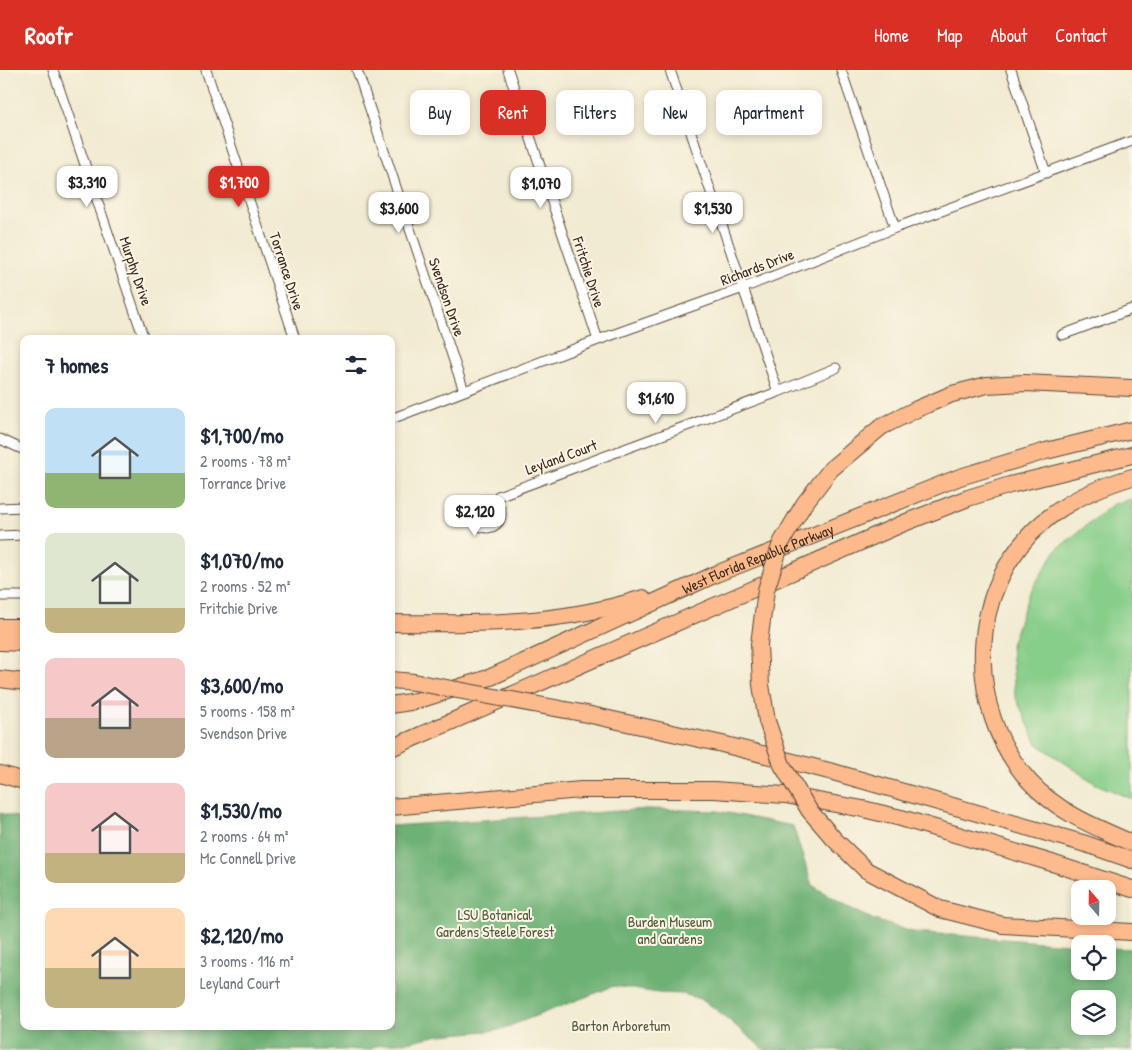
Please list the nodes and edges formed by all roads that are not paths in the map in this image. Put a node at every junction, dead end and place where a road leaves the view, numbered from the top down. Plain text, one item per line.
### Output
1 (53, 70) edge
2 (206, 70) edge
3 (357, 70) edge
4 (508, 70) edge
5 (670, 70) edge
6 (841, 70) edge
7 (1011, 70) edge
8 (1132, 142) edge
9 (1046, 173) junction
10 (894, 228) junction
11 (743, 288) junction
12 (1132, 309) edge
13 (143, 335) edge
14 (294, 335) edge
15 (1062, 335) dead end
16 (598, 340) junction
17 (836, 368) dead end
18 (1132, 388) edge
19 (464, 391) junction
20 (778, 392) junction
21 (395, 417) edge
22 (1132, 430) edge
23 (0, 439) edge
24 (20, 448) edge
25 (1132, 455) edge
26 (1132, 477) edge
27 (495, 501) dead end
28 (0, 508) edge
29 (20, 508) edge
30 (20, 535) edge
31 (0, 536) edge
32 (716, 574) junction
33 (0, 596) edge
34 (20, 596) edge
35 (395, 623) edge
36 (0, 627) edge
37 (20, 627) edge
38 (0, 642) edge
39 (20, 643) edge
40 (0, 652) edge
41 (20, 653) edge
42 (0, 679) edge
43 (395, 680) edge
44 (20, 682) edge
45 (395, 704) edge
46 (395, 746) edge
47 (0, 767) edge
48 (20, 770) edge
49 (0, 774) edge
50 (20, 780) edge
51 (395, 807) edge
52 (1132, 843) edge
53 (1132, 860) edge
54 (1132, 889) edge
55 (1132, 932) edge

1 - 13 street, Murphy Drive
2 - 14 street, Torrance Drive
3 - 19 street, Svendson Drive
4 - 16 street, Fritchie Drive
5 - 11 street
6 - 10 street
7 - 9 street
8 - 9 street, Richards Drive
9 - 10 street, Richards Drive
10 - 11 street, Richards Drive
11 - 16 street, Richards Drive
11 - 20 street
12 - 15 street
16 - 19 street, Richards Drive
17 - 20 street, Leyland Court
18 - 55 highway, bridge
19 - 21 street, Richards Drive
20 - 27 street, Leyland Court
22 - 32 highway, West Florida Republic Parkway
23 - 24 street
25 - 46 highway
26 - 52 highway
28 - 29 street
30 - 31 street
32 - 35 highway
32 - 45 highway, West Florida Republic Parkway
33 - 34 street
36 - 37 highway
38 - 39 highway
40 - 41 highway
42 - 44 highway
43 - 53 highway, bridge
47 - 48 highway
49 - 50 highway
51 - 54 highway

